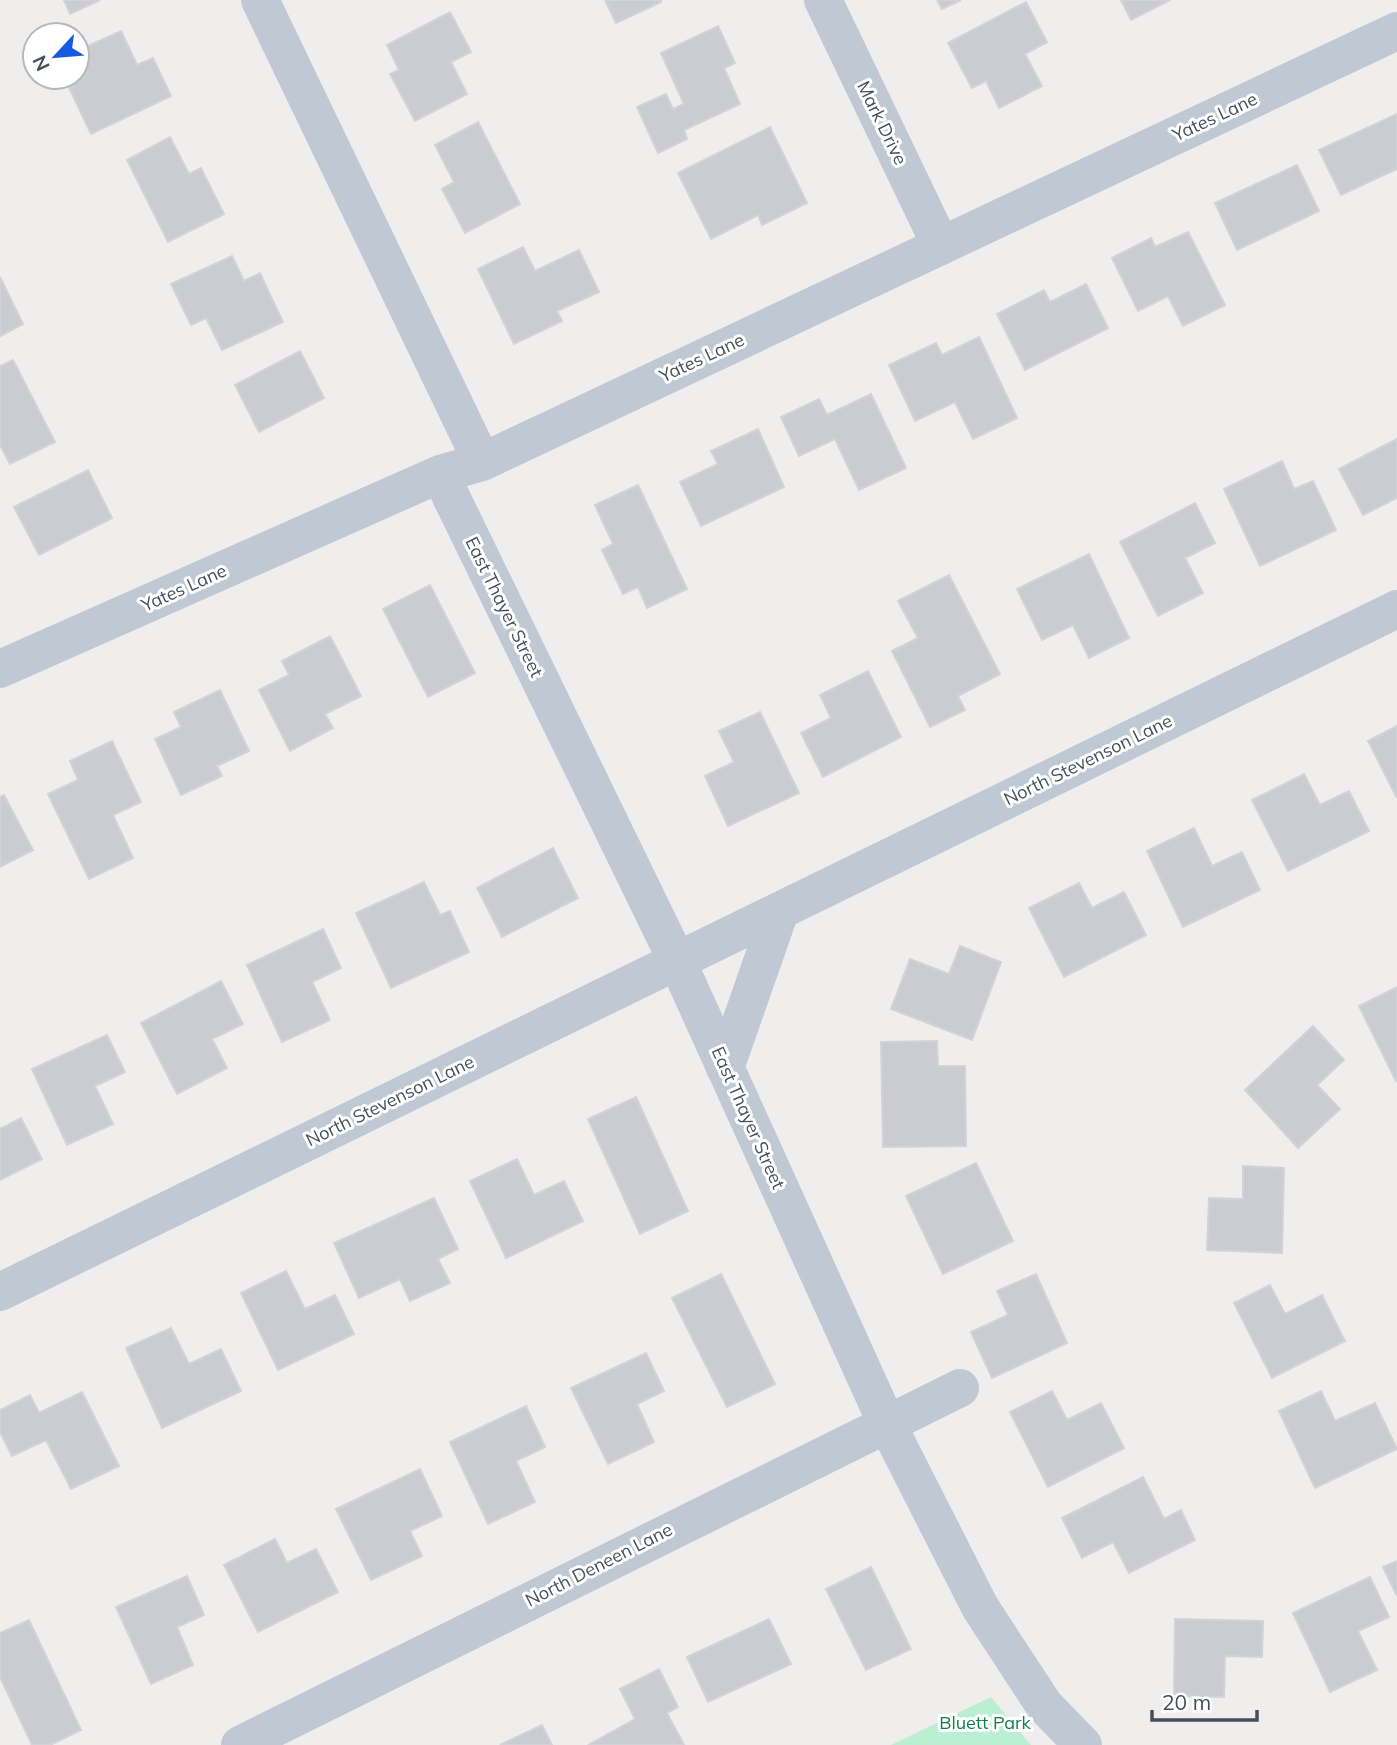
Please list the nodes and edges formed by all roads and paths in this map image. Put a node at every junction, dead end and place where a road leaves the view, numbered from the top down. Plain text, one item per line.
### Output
1 (260, 0) edge
2 (823, 0) edge
3 (1397, 31) edge
4 (941, 246) junction
5 (482, 462) junction
6 (440, 474) junction
7 (1397, 609) edge
8 (0, 669) edge
9 (780, 911) junction
10 (677, 961) junction
11 (725, 1068) junction
12 (0, 1292) edge
13 (960, 1388) dead end
14 (886, 1422) junction
15 (240, 1745) edge
16 (1083, 1745) edge

1 - 5 street
2 - 4 street, Mark Drive
3 - 4 street, Yates Lane
4 - 5 street, Yates Lane
5 - 6 street, Yates Lane
6 - 8 street, Yates Lane
6 - 10 street, East Thayer Street
7 - 9 street, North Stevenson Lane
9 - 10 street, North Stevenson Lane
9 - 11 street
10 - 11 street, East Thayer Street
10 - 12 street, North Stevenson Lane
11 - 14 street, East Thayer Street
13 - 14 street, North Deneen Lane
14 - 15 street, North Deneen Lane
14 - 16 street, East Thayer Street

